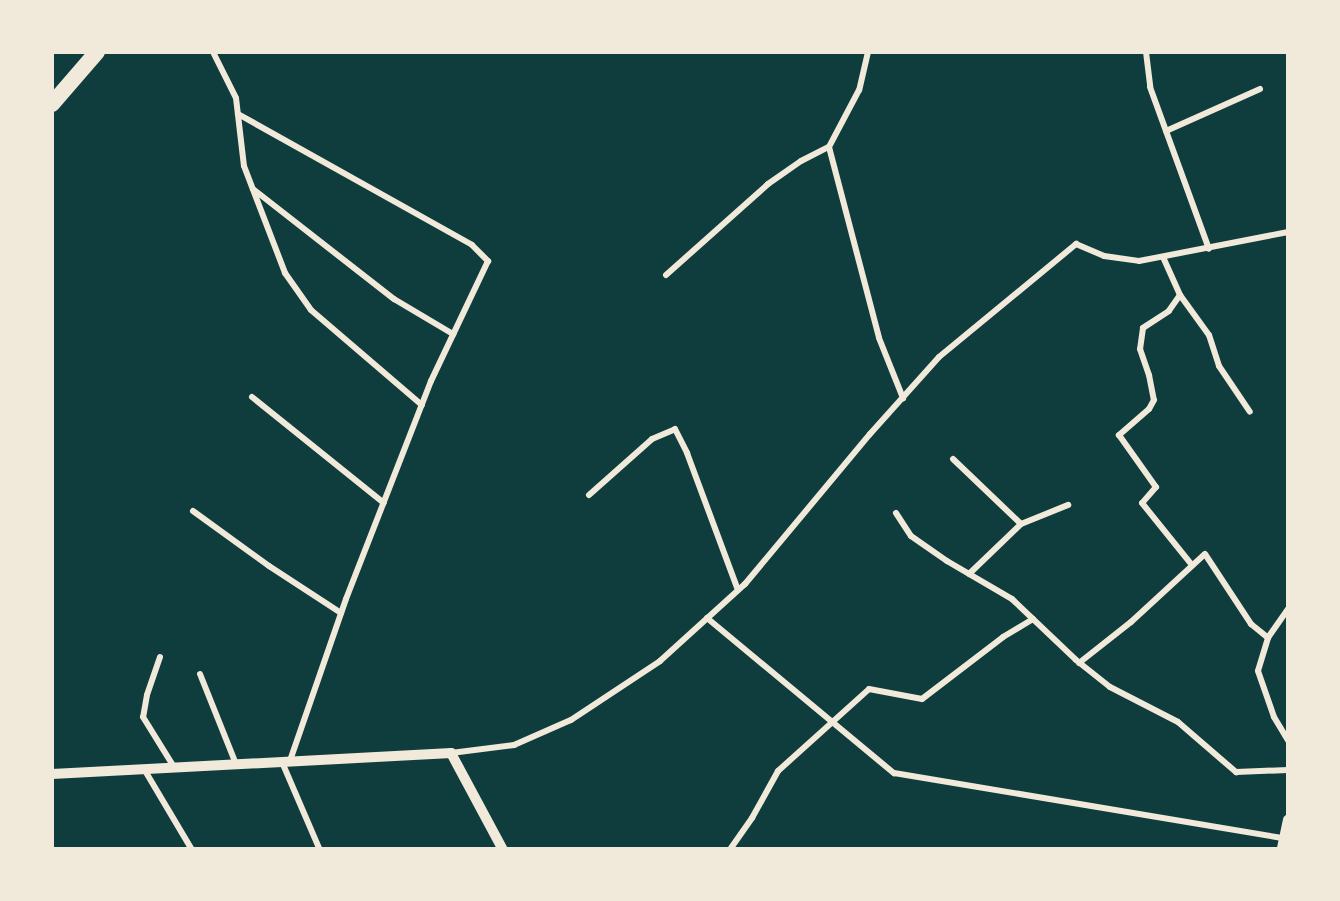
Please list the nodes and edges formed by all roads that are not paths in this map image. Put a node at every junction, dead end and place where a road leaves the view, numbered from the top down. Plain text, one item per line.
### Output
1 (97, 52) edge
2 (213, 52) edge
3 (868, 52) edge
4 (1146, 52) edge
5 (1260, 89) dead end
6 (52, 104) edge
7 (238, 114) junction
8 (1166, 131) junction
9 (830, 147) junction
10 (253, 189) junction
11 (1287, 232) edge
12 (1209, 249) junction
13 (1163, 257) junction
14 (666, 275) dead end
15 (1180, 295) junction
16 (453, 334) junction
17 (252, 397) dead end
18 (903, 398) junction
19 (422, 405) junction
20 (1250, 412) dead end
21 (953, 459) dead end
22 (589, 495) dead end
23 (384, 503) junction
24 (1068, 505) dead end
25 (193, 511) dead end
26 (896, 513) dead end
27 (1021, 524) junction
28 (1192, 565) junction
29 (969, 574) junction
30 (738, 590) junction
31 (1287, 609) edge
32 (341, 613) junction
33 (707, 618) junction
34 (1033, 619) junction
35 (1268, 638) junction
36 (160, 657) dead end
37 (1079, 663) junction
38 (200, 674) dead end
39 (832, 722) junction
40 (1287, 740) edge
41 (451, 753) junction
42 (286, 761) junction
43 (236, 764) junction
44 (174, 767) junction
45 (144, 769) junction
46 (1287, 770) edge
47 (52, 774) edge
48 (1287, 820) edge
49 (1283, 843) edge
50 (191, 849) edge
51 (319, 849) edge
52 (502, 849) edge
53 (730, 849) edge

1 - 6 highway
2 - 7 street
3 - 9 street
4 - 8 street
5 - 8 street
7 - 10 street
7 - 16 street
8 - 12 street
9 - 14 street
9 - 18 street
10 - 16 street
10 - 19 street
11 - 12 street
12 - 13 street
13 - 15 street
13 - 18 street
15 - 20 street
15 - 28 street
16 - 19 street
17 - 23 street
18 - 30 street
19 - 23 street
21 - 27 street
22 - 30 street
23 - 32 street
24 - 27 street
25 - 32 street
26 - 29 street
27 - 29 street
28 - 35 street
28 - 37 street
29 - 34 street
30 - 33 street
31 - 35 street
32 - 42 street
33 - 39 street
33 - 41 street
34 - 37 street
34 - 39 street
35 - 40 street
36 - 44 street
37 - 46 street
38 - 43 street
39 - 49 street
39 - 53 street
41 - 42 street
41 - 52 street
42 - 43 street
42 - 51 street
43 - 44 street
44 - 45 street
45 - 47 street
45 - 50 street
48 - 49 street

